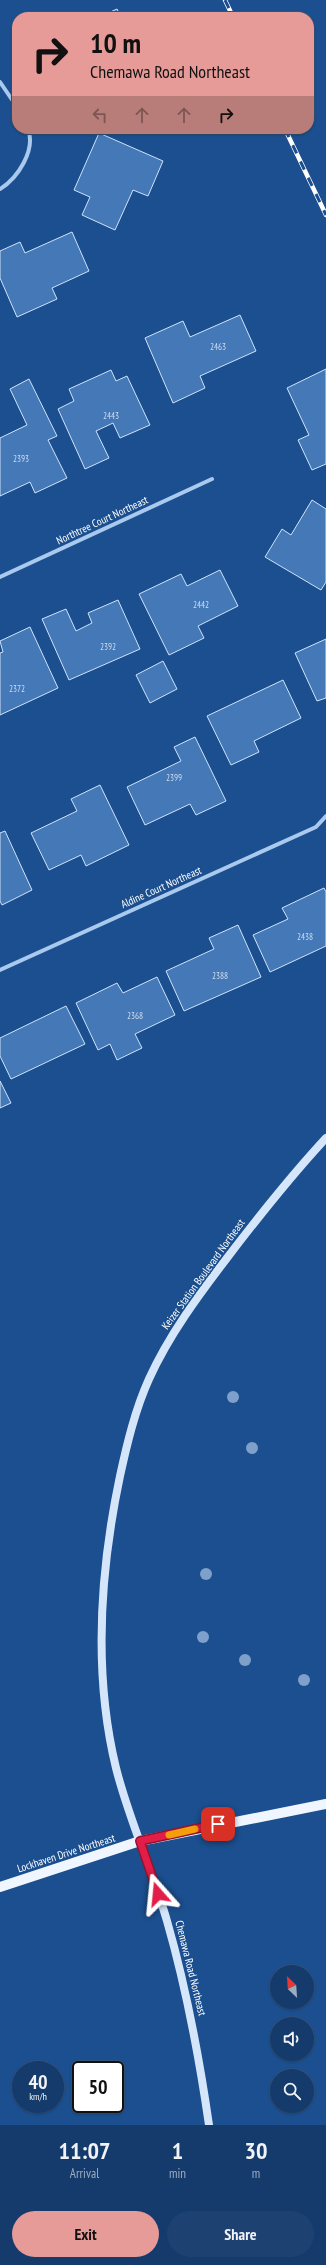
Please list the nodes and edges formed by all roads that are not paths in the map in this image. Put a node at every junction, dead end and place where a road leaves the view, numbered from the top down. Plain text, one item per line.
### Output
1 (0, 82) edge
2 (12, 100) edge
3 (28, 134) edge
4 (0, 189) edge
5 (212, 479) dead end
6 (0, 576) edge
7 (326, 816) edge
8 (0, 970) edge
9 (326, 1138) edge
10 (326, 1804) edge
11 (140, 1841) junction
12 (0, 1887) edge
13 (209, 2125) edge

1 - 2 street
3 - 4 street
5 - 6 street, Northtree Court Northeast
7 - 8 street, Aldine Court Northeast
9 - 11 main road, Keizer Station Boulevard Northeast
10 - 11 main road
11 - 12 main road, Lockhaven Drive Northeast
11 - 13 main road, Chemawa Road Northeast

